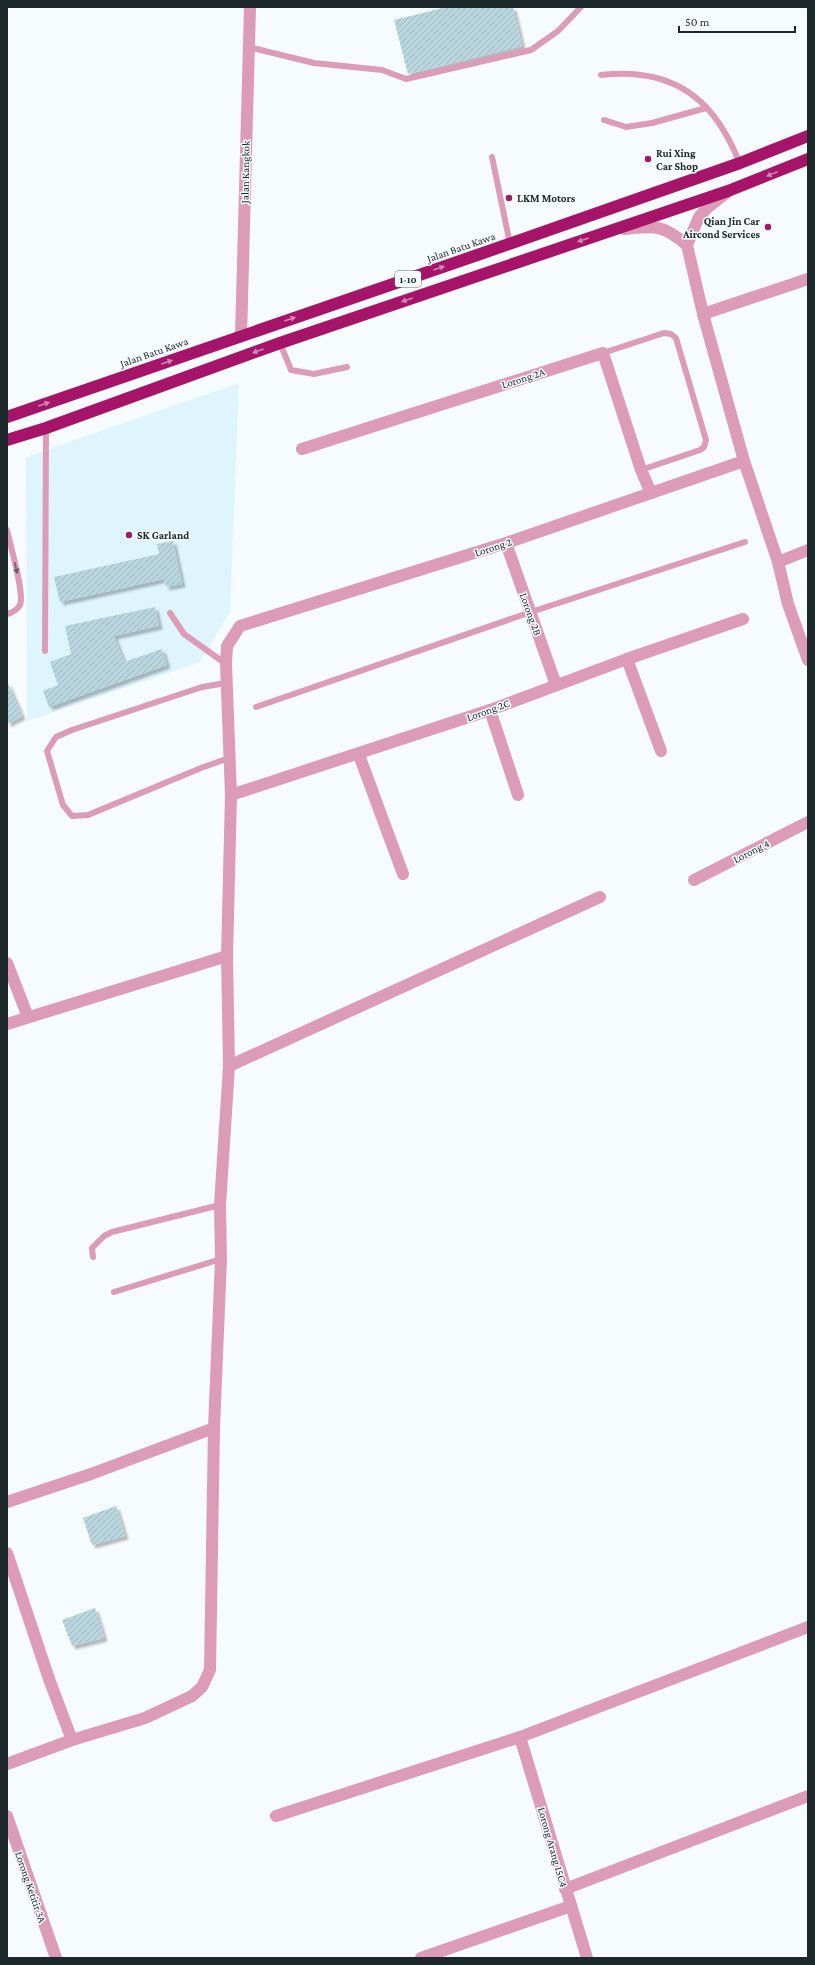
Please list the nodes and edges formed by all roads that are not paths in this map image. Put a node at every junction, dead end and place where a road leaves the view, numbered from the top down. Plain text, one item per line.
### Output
1 (250, 7) edge
2 (581, 7) edge
3 (248, 47) junction
4 (601, 75) dead end
5 (706, 108) junction
6 (604, 120) dead end
7 (808, 136) edge
8 (492, 156) dead end
9 (808, 159) edge
10 (740, 163) junction
11 (728, 191) junction
12 (611, 230) junction
13 (510, 244) junction
14 (687, 245) junction
15 (808, 279) edge
16 (703, 314) junction
17 (241, 336) junction
18 (280, 343) junction
19 (603, 353) junction
20 (347, 367) dead end
21 (7, 417) edge
22 (46, 428) junction
23 (7, 440) edge
24 (302, 449) dead end
25 (744, 461) junction
26 (641, 470) junction
27 (651, 493) junction
28 (7, 530) edge
29 (745, 542) dead end
30 (506, 543) junction
31 (808, 550) edge
32 (778, 562) junction
33 (531, 612) junction
34 (170, 613) dead end
35 (7, 614) edge
36 (743, 619) dead end
37 (45, 651) dead end
38 (627, 659) junction
39 (808, 660) edge
40 (226, 664) junction
41 (226, 683) junction
42 (556, 685) junction
43 (256, 707) dead end
44 (490, 710) junction
45 (661, 751) dead end
46 (358, 755) junction
47 (229, 758) junction
48 (231, 795) junction
49 (518, 795) dead end
50 (808, 822) edge
51 (403, 874) dead end
52 (694, 880) dead end
53 (600, 897) dead end
54 (227, 956) junction
55 (7, 963) edge
56 (28, 1017) junction
57 (7, 1024) edge
58 (229, 1066) junction
59 (220, 1205) junction
60 (93, 1257) dead end
61 (221, 1259) junction
62 (114, 1292) dead end
63 (214, 1428) junction
64 (7, 1502) edge
65 (7, 1553) edge
66 (9, 1569) edge
67 (808, 1627) edge
68 (520, 1737) junction
69 (72, 1740) junction
70 (7, 1764) edge
71 (808, 1796) edge
72 (7, 1816) edge
73 (276, 1816) dead end
74 (565, 1890) junction
75 (571, 1906) junction
76 (56, 1958) edge
77 (421, 1958) edge
78 (587, 1958) edge

1 - 3 street, Jalan Kangkok
2 - 3 lane
3 - 17 street, Jalan Kangkok
4 - 5 lane
5 - 6 lane
5 - 10 lane
7 - 10 highway, Jalan Batu Kawa / 1-10
8 - 13 lane
9 -> 11 highway, 1-10
10 - 13 highway, Jalan Batu Kawa / 1-10
11 - 12 highway, 1-10
11 - 14 street
12 - 14 street
12 -> 18 highway, 1-10
17 -> 13 highway, Jalan Batu Kawa / 1-10
14 - 16 street
15 - 16 street
16 - 25 street
21 -> 17 highway, Jalan Batu Kawa / 1-10
18 - 20 lane
18 -> 22 highway, 1-10
19 - 24 street, Lorong 2A
19 - 26 street
19 - 26 lane
22 - 23 highway, 1-10
22 - 37 lane
25 - 27 street, Lorong 2
25 - 32 street
26 - 27 street
27 - 30 street, Lorong 2
28 -> 35 lane
29 - 33 lane
30 - 33 street, Lorong 2B
30 - 40 street, Lorong 2
31 - 32 street
32 - 39 street
33 - 42 street, Lorong 2B
33 - 43 lane
34 - 40 lane
36 - 38 street, Lorong 2C
38 - 42 street, Lorong 2C
38 - 45 street
40 - 41 street
41 - 47 street
41 - 47 lane
42 - 44 street, Lorong 2C
44 - 46 street, Lorong 2C
44 - 49 street
46 - 48 street, Lorong 2C
46 - 51 street
47 - 48 street
48 - 54 street
50 - 52 street, Lorong 4
53 - 58 street
54 - 56 street
54 - 58 street
55 - 56 street
56 - 57 street
58 - 59 street
59 - 60 lane
59 - 61 street
61 - 62 lane
61 - 63 street
63 - 64 street
63 - 69 street
65 - 66 street
66 - 69 street
67 - 68 street
68 - 73 street
68 - 74 street, Lorong Arang 15C4
69 - 70 street
71 - 74 street
72 - 76 street, Lorong Ketitir 3A
74 - 75 street, Lorong Arang 15C4
75 - 77 street
75 - 78 street, Lorong Arang 15C4

